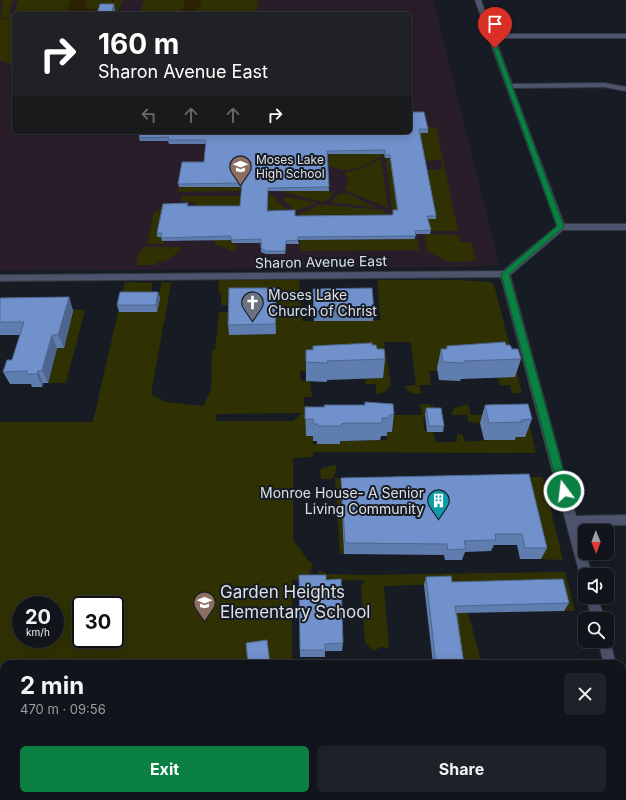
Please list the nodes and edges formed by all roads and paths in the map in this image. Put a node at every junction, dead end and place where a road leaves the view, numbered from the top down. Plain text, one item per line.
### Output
1 (478, 0) edge
2 (490, 36) junction
3 (626, 36) edge
4 (510, 86) junction
5 (626, 89) edge
6 (561, 227) junction
7 (626, 227) edge
8 (504, 274) junction
9 (0, 278) edge
10 (626, 520) edge
11 (572, 521) junction
12 (584, 568) edge
13 (606, 648) edge
14 (609, 660) edge

1 - 2 street
2 - 3 street
2 - 4 street
4 - 5 street
4 - 6 street
6 - 7 street
6 - 8 street
8 - 9 street, Sharon Avenue East
8 - 11 street
10 - 11 street
11 - 12 street
13 - 14 street

